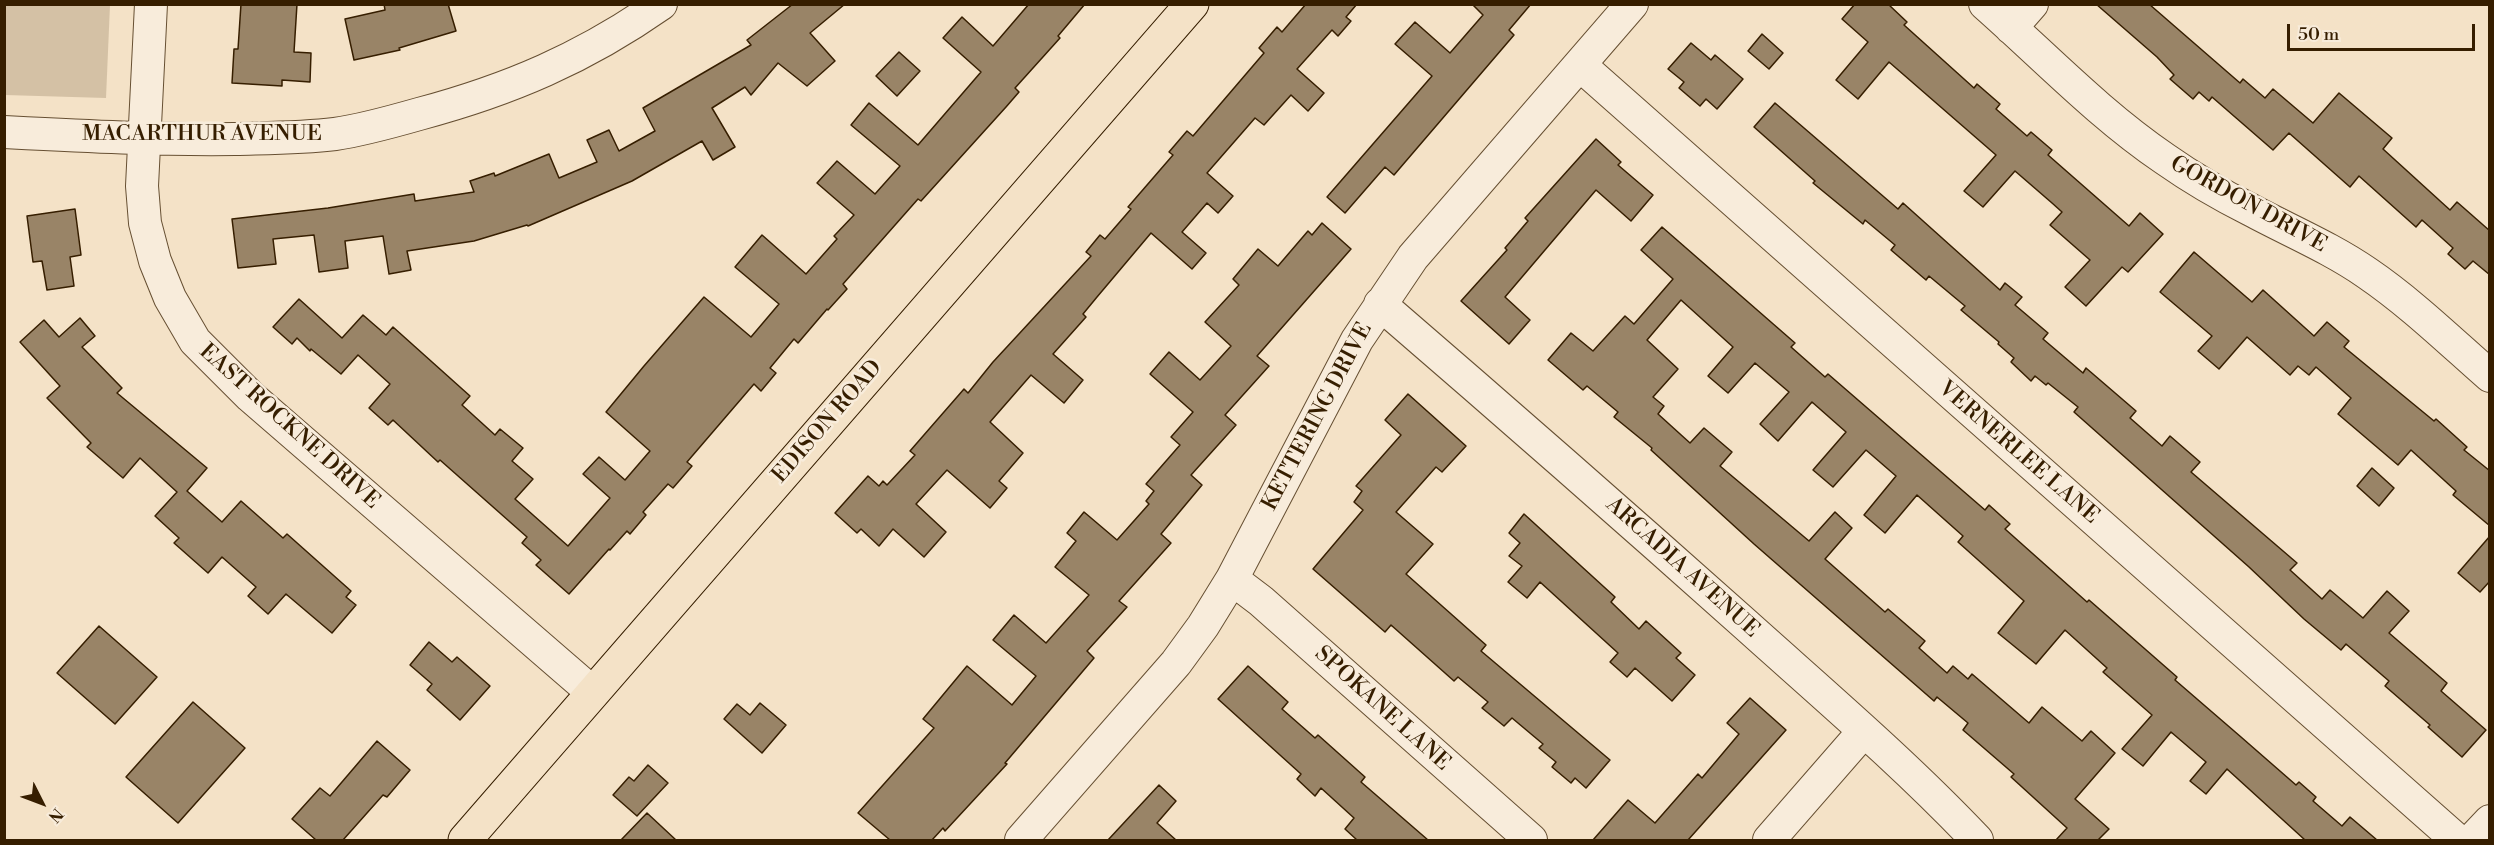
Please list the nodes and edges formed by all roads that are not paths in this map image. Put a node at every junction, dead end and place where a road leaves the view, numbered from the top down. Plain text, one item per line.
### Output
1 (152, 4) edge
2 (661, 4) edge
3 (1192, 4) edge
4 (1632, 4) edge
5 (1985, 4) edge
6 (2032, 4) edge
7 (2011, 28) junction
8 (1580, 65) junction
9 (4, 132) edge
10 (144, 139) junction
11 (1380, 304) junction
12 (2490, 376) edge
13 (1232, 579) junction
14 (592, 692) junction
15 (1864, 731) junction
16 (2490, 820) edge
17 (465, 840) edge
18 (1021, 840) edge
19 (1531, 840) edge
20 (1770, 840) edge
21 (1977, 840) edge
22 (2457, 840) edge
23 (2472, 840) edge

1 - 10 street, EAST ROCKNE DRIVE
2 - 10 street, MACARTHUR AVENUE
3 - 14 main road, EDISON ROAD
4 - 8 street, KETTERING DRIVE
5 - 7 street, GORDON DRIVE
6 - 7 street
7 - 12 street, GORDON DRIVE
8 - 11 street, KETTERING DRIVE
8 - 22 street, VERNERLEE LANE
9 - 10 street, MACARTHUR AVENUE
10 - 14 street, EAST ROCKNE DRIVE
11 - 13 street, KETTERING DRIVE
11 - 15 street, ARCADIA AVENUE
13 - 18 street, KETTERING DRIVE
13 - 19 street, SPOKANE LANE
14 - 17 main road, EDISON ROAD
15 - 20 street
15 - 21 street, ARCADIA AVENUE
16 - 23 street

